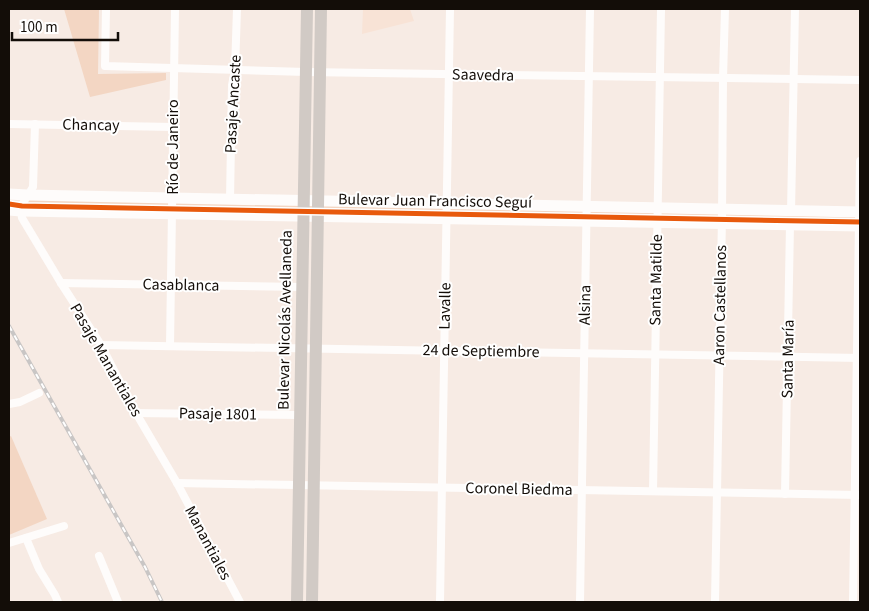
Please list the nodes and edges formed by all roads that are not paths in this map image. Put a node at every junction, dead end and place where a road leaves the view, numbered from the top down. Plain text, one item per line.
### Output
1 (106, 9) edge
2 (175, 9) edge
3 (237, 9) edge
4 (307, 9) edge
5 (321, 9) edge
6 (450, 9) edge
7 (590, 9) edge
8 (661, 9) edge
9 (725, 9) edge
10 (795, 9) edge
11 (174, 68) junction
12 (235, 70) junction
13 (306, 72) junction
14 (320, 72) junction
15 (450, 74) junction
16 (589, 76) junction
17 (660, 77) junction
18 (723, 78) junction
19 (793, 79) junction
20 (860, 80) edge
21 (9, 124) edge
22 (35, 124) junction
23 (173, 127) junction
24 (860, 161) edge
25 (9, 194) edge
26 (28, 195) junction
27 (173, 198) junction
28 (230, 199) junction
29 (304, 201) junction
30 (318, 202) junction
31 (447, 204) junction
32 (586, 207) junction
33 (658, 208) junction
34 (722, 209) junction
35 (9, 210) edge
36 (21, 211) junction
37 (791, 211) junction
38 (860, 212) edge
39 (173, 214) junction
40 (304, 216) junction
41 (318, 216) junction
42 (447, 219) junction
43 (586, 221) junction
44 (658, 222) junction
45 (722, 224) junction
46 (790, 225) junction
47 (860, 226) edge
48 (61, 283) junction
49 (171, 285) junction
50 (302, 287) junction
51 (101, 345) junction
52 (170, 346) junction
53 (301, 348) junction
54 (316, 349) junction
55 (445, 351) junction
56 (584, 353) junction
57 (655, 354) junction
58 (719, 356) junction
59 (788, 356) junction
60 (859, 358) edge
61 (39, 393) dead end
62 (9, 404) edge
63 (136, 413) junction
64 (300, 415) junction
65 (177, 483) junction
66 (299, 485) junction
67 (314, 485) junction
68 (442, 488) junction
69 (582, 490) junction
70 (653, 492) junction
71 (717, 493) junction
72 (785, 494) junction
73 (858, 495) edge
74 (64, 526) dead end
75 (26, 538) junction
76 (9, 543) edge
77 (99, 556) dead end
78 (58, 602) edge
79 (118, 602) edge
80 (240, 602) edge
81 (297, 602) edge
82 (312, 602) edge
83 (440, 602) edge
84 (580, 602) edge
85 (715, 602) edge
86 (853, 602) edge

1 - 11 street, Saavedra
2 - 11 street, Río de Janeiro
3 - 12 street, Pasaje Ancaste
4 - 13 main road, Bulevar Nicolás Avellaneda
5 - 14 main road, Bulevar Nicolás Avellaneda
6 - 15 street, Lavalle
7 - 16 street, Alsina
8 - 17 street, Santa Matilde
9 - 18 street, Aaron Castellanos
10 - 19 street
11 - 12 street, Saavedra
11 - 23 street, Río de Janeiro
12 - 13 street, Saavedra
12 - 28 street, Pasaje Ancaste
13 - 14 street, Saavedra
13 - 29 main road, Bulevar Nicolás Avellaneda
14 - 15 street, Saavedra
14 - 30 main road, Bulevar Nicolás Avellaneda
15 - 16 street, Saavedra
15 - 31 street, Lavalle
16 - 17 street, Saavedra
16 - 32 street, Alsina
17 - 18 street, Saavedra
17 - 33 street, Santa Matilde
18 - 19 street, Saavedra
18 - 34 street, Aaron Castellanos
19 - 20 street, Saavedra
19 - 37 street
21 - 22 street, Chancay
22 - 23 street, Chancay
22 - 26 street
23 - 27 street, Río de Janeiro
24 - 38 street
25 - 26 main road, Bulevar Juan Francisco Seguí
26 - 27 main road, Bulevar Juan Francisco Seguí
26 - 36 street
27 - 28 main road, Bulevar Juan Francisco Seguí
27 - 39 street, Río de Janeiro
28 - 29 main road, Bulevar Juan Francisco Seguí
29 - 30 main road, Bulevar Juan Francisco Seguí
29 - 40 main road, Bulevar Nicolás Avellaneda
30 - 31 main road, Bulevar Juan Francisco Seguí
30 - 41 main road, Bulevar Nicolás Avellaneda
31 - 32 main road, Bulevar Juan Francisco Seguí
31 - 42 street, Lavalle
32 - 33 main road, Bulevar Juan Francisco Seguí
32 - 43 street, Alsina
33 - 34 main road, Bulevar Juan Francisco Seguí
33 - 44 street, Santa Matilde
34 - 37 main road, Bulevar Juan Francisco Seguí
34 - 45 street, Aaron Castellanos
35 - 36 main road, Bulevar Juan Francisco Seguí
36 - 39 main road, Bulevar Juan Francisco Seguí
36 - 48 street, Pasaje Manantiales
37 - 38 main road, Bulevar Juan Francisco Seguí
38 - 47 street
39 - 40 main road, Bulevar Juan Francisco Seguí
39 - 49 street, Río de Janeiro
40 - 41 main road, Bulevar Juan Francisco Seguí
40 - 50 main road, Bulevar Nicolás Avellaneda
41 - 42 main road, Bulevar Juan Francisco Seguí
41 - 54 main road, Bulevar Nicolás Avellaneda
42 - 43 main road, Bulevar Juan Francisco Seguí
42 - 55 street, Lavalle
43 - 44 main road, Bulevar Juan Francisco Seguí
43 - 56 street, Alsina
44 - 45 main road, Bulevar Juan Francisco Seguí
44 - 57 street, Santa Matilde
45 - 46 main road, Bulevar Juan Francisco Seguí
45 - 58 street, Aaron Castellanos
46 - 47 main road, Bulevar Juan Francisco Seguí
46 - 59 street, Santa María
47 - 60 street
48 - 49 street, Casablanca
48 - 51 street, Pasaje Manantiales
49 - 50 street, Casablanca
49 - 52 street, Río de Janeiro
50 - 53 main road, Bulevar Nicolás Avellaneda
51 - 52 street, 24 de Septiembre
51 - 63 street, Pasaje Manantiales
52 - 53 street, 24 de Septiembre
53 - 54 street, 24 de Septiembre
53 - 64 main road, Bulevar Nicolás Avellaneda
54 - 55 street, 24 de Septiembre
54 - 67 main road, Bulevar Nicolás Avellaneda
55 - 56 street, 24 de Septiembre
55 - 68 street, Lavalle
56 - 57 street, 24 de Septiembre
56 - 69 street, Alsina
57 - 58 street, 24 de Septiembre
57 - 70 street, Santa Matilde
58 - 59 street, 24 de Septiembre
58 - 71 street, Aaron Castellanos
59 - 60 street, 24 de Septiembre
59 - 72 street, Santa María
60 - 73 street
61 - 62 street
63 - 64 street, Pasaje 1801
63 - 65 street, Pasaje Manantiales
64 - 66 main road, Bulevar Nicolás Avellaneda
65 - 66 street, Coronel Biedma
65 - 80 street, Manantiales
66 - 67 street, Coronel Biedma
66 - 81 main road, Bulevar Nicolás Avellaneda
67 - 68 street, Coronel Biedma
67 - 82 main road, Bulevar Nicolás Avellaneda
68 - 69 street, Coronel Biedma
68 - 83 street, Lavalle
69 - 70 street, Coronel Biedma
69 - 84 street, Alsina
70 - 71 street, Coronel Biedma
71 - 72 street, Coronel Biedma
71 - 85 street, Aaron Castellanos
72 - 73 street, Coronel Biedma
73 - 86 street
74 - 75 street
75 - 76 street
75 - 78 street
77 - 79 street

